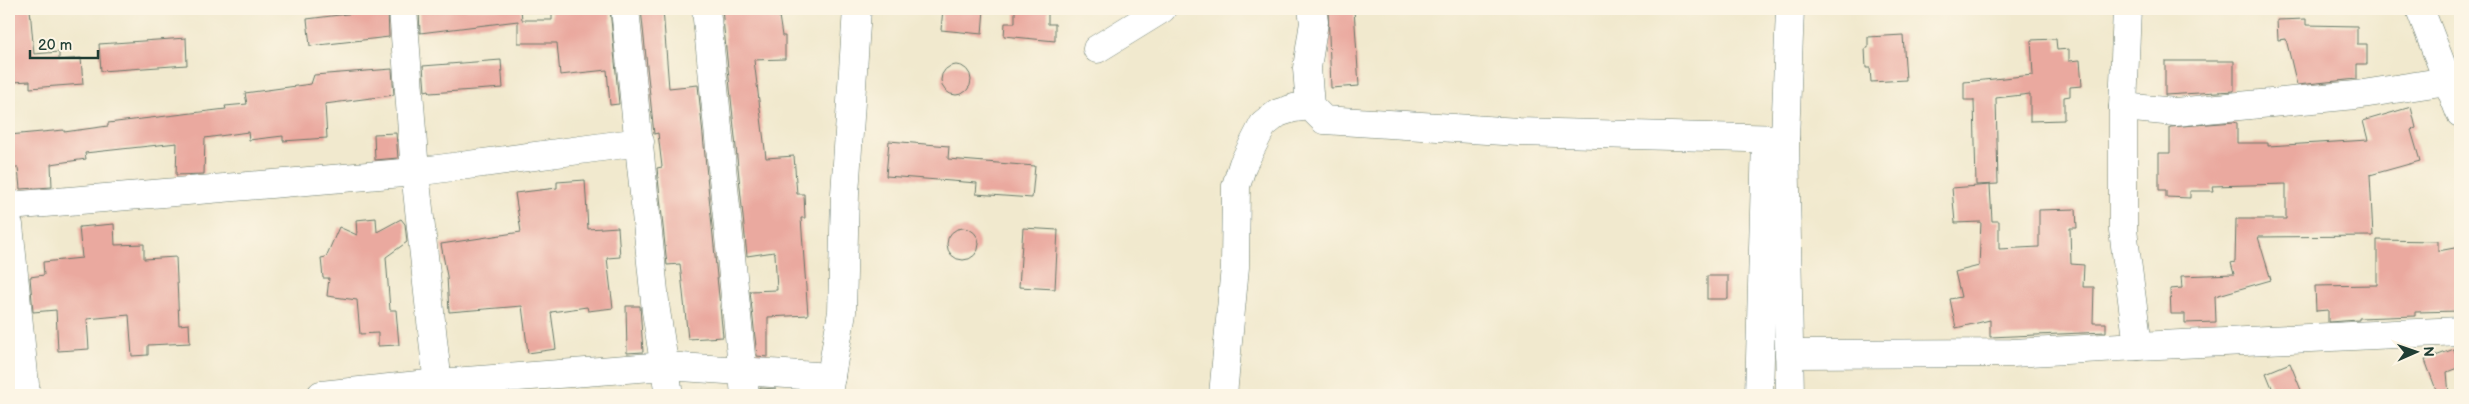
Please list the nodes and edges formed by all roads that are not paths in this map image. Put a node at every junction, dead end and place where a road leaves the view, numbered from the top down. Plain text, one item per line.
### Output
1 (403, 9) edge
2 (626, 9) edge
3 (706, 9) edge
4 (857, 9) edge
5 (1162, 9) edge
6 (1312, 9) edge
7 (1790, 9) edge
8 (2127, 9) edge
9 (2420, 9) edge
10 (1097, 49) dead end
11 (2447, 81) junction
12 (1310, 106) junction
13 (2123, 107) junction
14 (2460, 113) edge
15 (1775, 139) junction
16 (640, 142) junction
17 (414, 172) junction
18 (9, 206) edge
19 (9, 225) edge
20 (2460, 331) edge
21 (2138, 346) junction
22 (1789, 354) junction
23 (666, 366) junction
24 (744, 383) edge
25 (830, 386) edge
26 (438, 389) edge
27 (26, 395) edge
28 (321, 395) edge
29 (669, 395) edge
30 (1222, 395) edge
31 (1759, 395) edge
32 (1790, 395) edge

1 - 17 street
2 - 16 street
3 - 24 street
4 - 25 street
5 - 10 street
6 - 12 street
7 - 15 street
8 - 13 street
9 - 11 street
11 - 13 street
11 - 14 street
12 - 15 street
12 - 30 street
13 - 21 street
15 - 22 street
15 - 31 street
16 - 17 street
16 - 23 street
17 - 18 street
17 - 26 street
19 - 27 street
20 - 21 street
21 - 22 street
22 - 32 street
23 - 24 street
23 - 26 street
23 - 29 street
24 - 25 street
26 - 28 street

